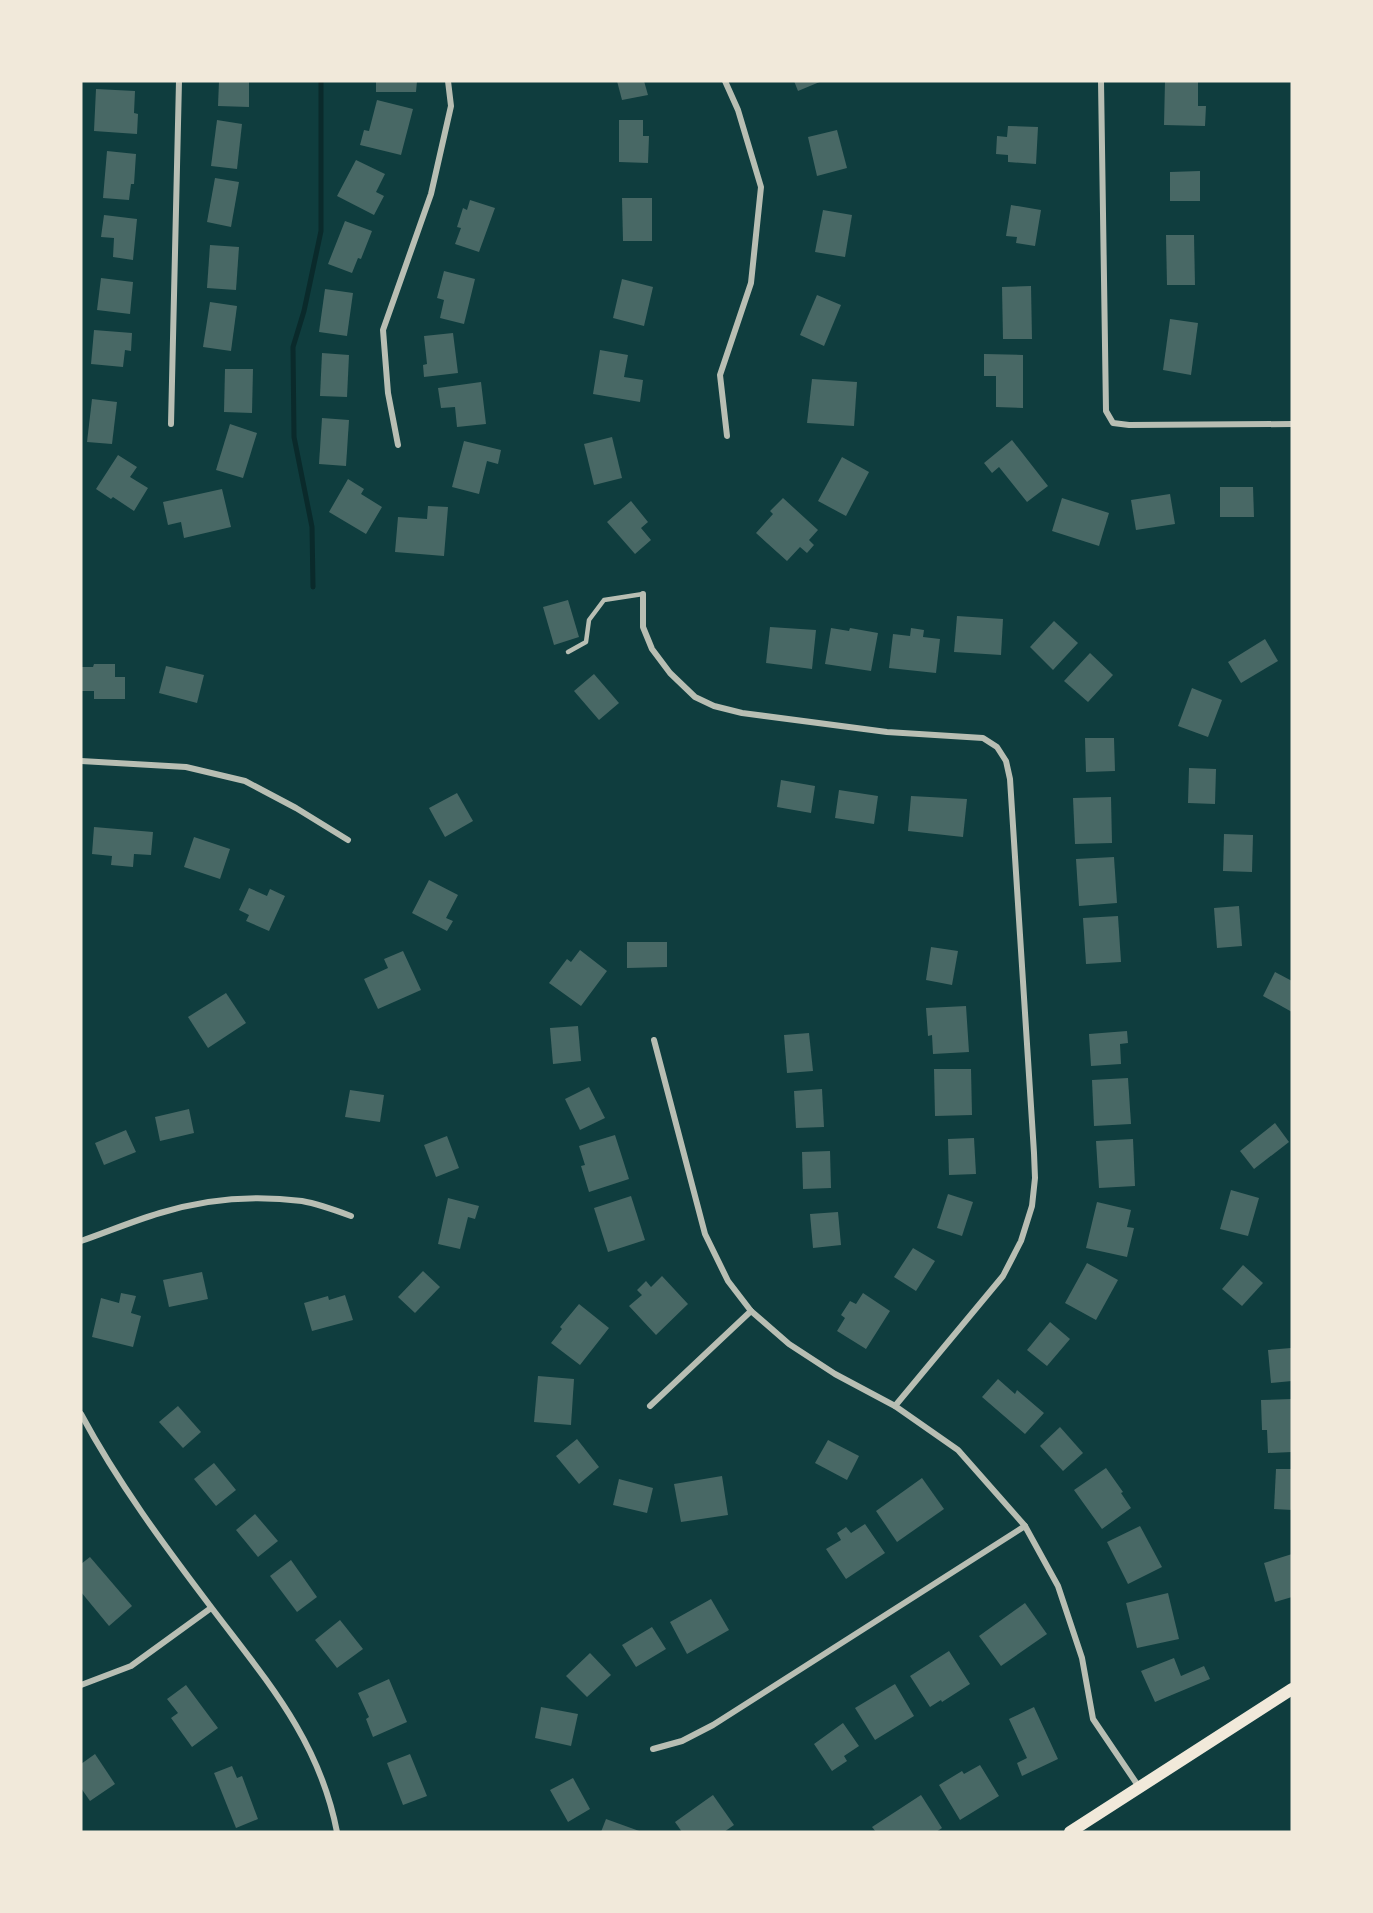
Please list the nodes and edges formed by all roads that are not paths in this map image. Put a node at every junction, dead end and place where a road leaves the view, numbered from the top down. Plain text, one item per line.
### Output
1 (179, 81) edge
2 (448, 81) edge
3 (725, 81) edge
4 (1101, 81) edge
5 (171, 424) dead end
6 (1292, 424) edge
7 (727, 436) dead end
8 (398, 445) dead end
9 (643, 594) joint
10 (568, 652) dead end
11 (81, 761) edge
12 (348, 840) dead end
13 (654, 1040) dead end
14 (351, 1216) dead end
15 (81, 1241) edge
16 (751, 1311) junction
17 (895, 1406) junction
18 (650, 1407) dead end
19 (81, 1414) edge
20 (1025, 1526) junction
21 (211, 1608) junction
22 (81, 1685) edge
23 (1292, 1689) edge
24 (653, 1749) dead end
25 (1140, 1787) junction
26 (337, 1832) edge
27 (1070, 1832) edge

1 - 5 street
2 - 8 street
3 - 7 street
4 - 6 street
9 - 10 lane
9 - 17 street
11 - 12 street
13 - 16 street
14 - 15 street
16 - 17 street
16 - 18 street
17 - 20 street
19 - 21 street
20 - 24 street
20 - 25 street
21 - 22 street
21 - 26 street
23 - 25 main road
25 - 27 main road

